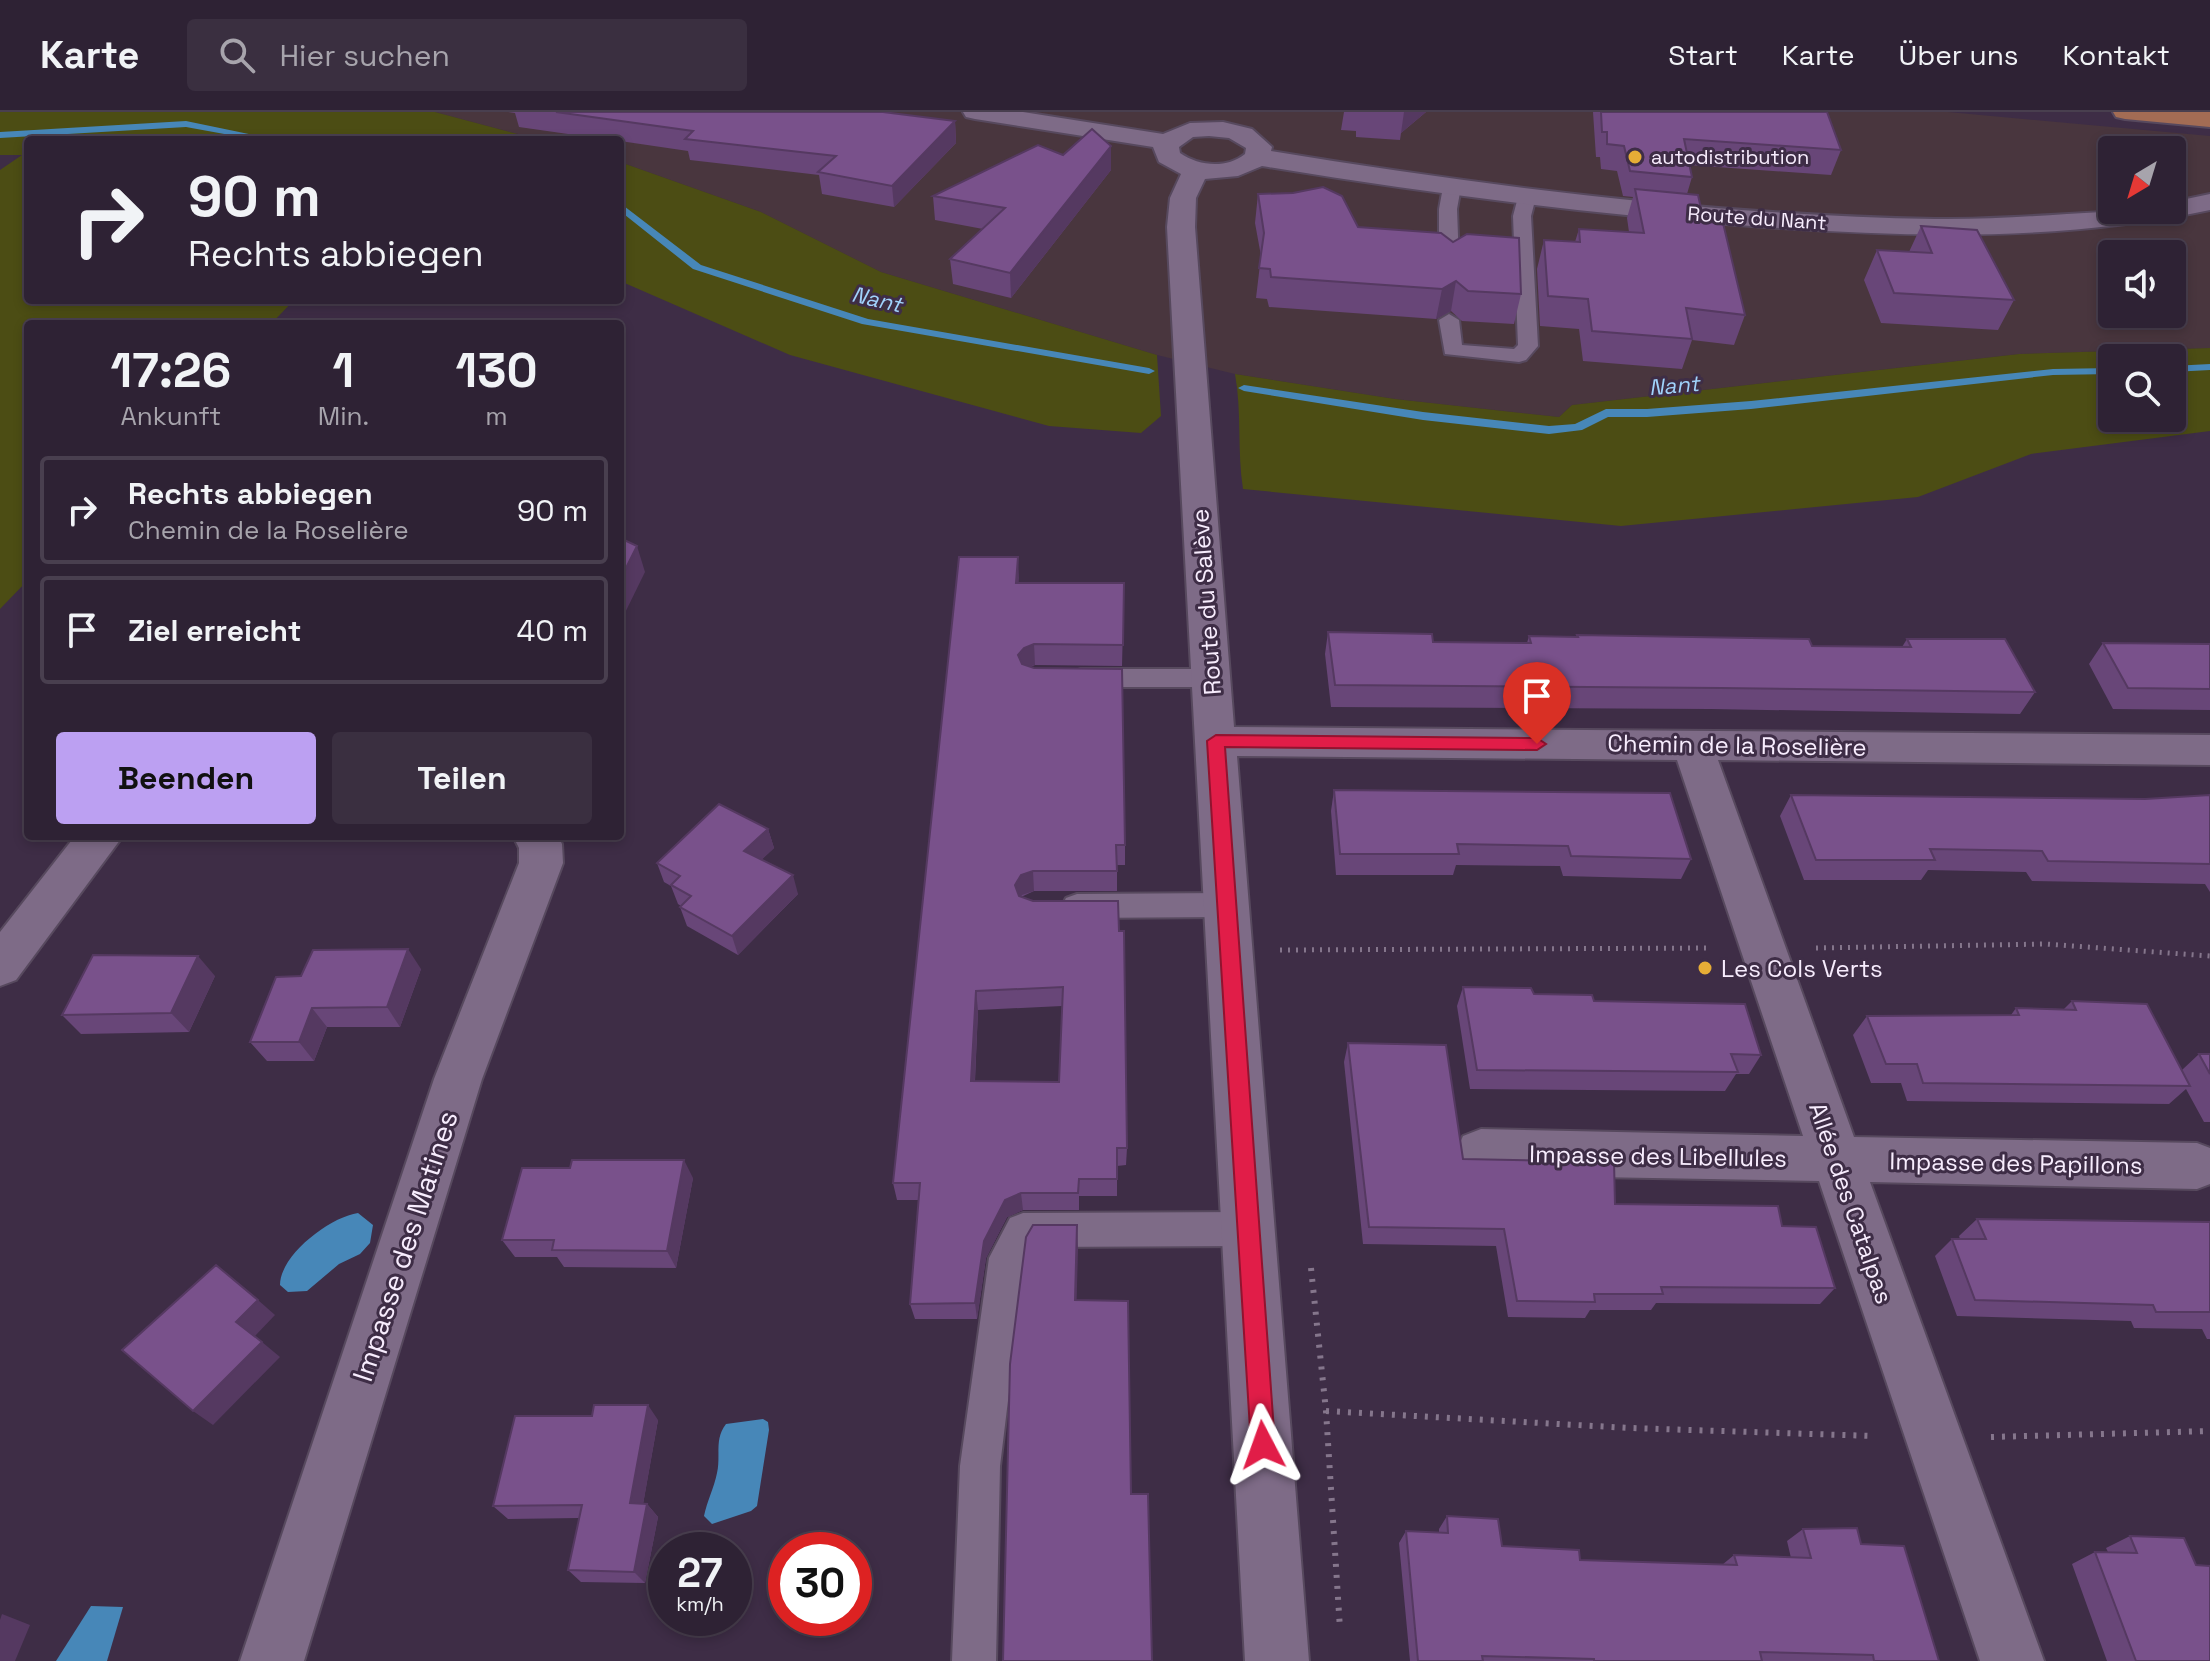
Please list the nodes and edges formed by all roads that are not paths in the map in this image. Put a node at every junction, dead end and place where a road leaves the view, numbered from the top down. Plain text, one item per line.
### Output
1 (975, 112) edge
2 (2125, 112) edge
3 (2210, 119) edge
4 (1235, 121) edge
5 (1182, 156) junction
6 (1257, 157) junction
7 (1452, 187) junction
8 (1527, 197) junction
9 (2210, 202) edge
10 (1449, 263) edge
11 (1449, 320) edge
12 (1049, 678) edge
13 (1211, 678) junction
14 (1216, 741) junction
15 (1692, 745) junction
16 (2210, 750) edge
17 (98, 840) edge
18 (538, 840) edge
19 (1227, 905) junction
20 (1049, 906) edge
21 (0, 967) edge
22 (1481, 1152) dead end
23 (1835, 1160) junction
24 (2197, 1166) dead end
25 (1249, 1229) junction
26 (272, 1661) edge
27 (974, 1661) edge
28 (1277, 1661) edge
29 (2012, 1661) edge

1 - 5 street
2 - 3 main road
4 - 5 street
4 - 6 street
5 - 6 street
5 - 13 street, Route du Salève
6 - 7 street, Route du Nant
7 - 8 street, Route du Nant
7 - 10 lane
8 - 9 street, Route du Nant
8 - 11 lane
12 - 13 lane
13 - 14 street, Route du Salève
14 - 15 street, Chemin de la Roselière
14 - 19 street, Route du Salève
15 - 16 street, Chemin de la Roselière
15 - 23 street, Allée des Catalpas
17 - 21 street
18 - 26 street, Impasse des Matines
19 - 20 lane
19 - 25 street, Route du Salève
22 - 23 street, Impasse des Libellules
23 - 24 street, Impasse des Papillons
23 - 29 street, Allée des Catalpas
25 - 27 lane
25 - 28 street, Route du Salève

